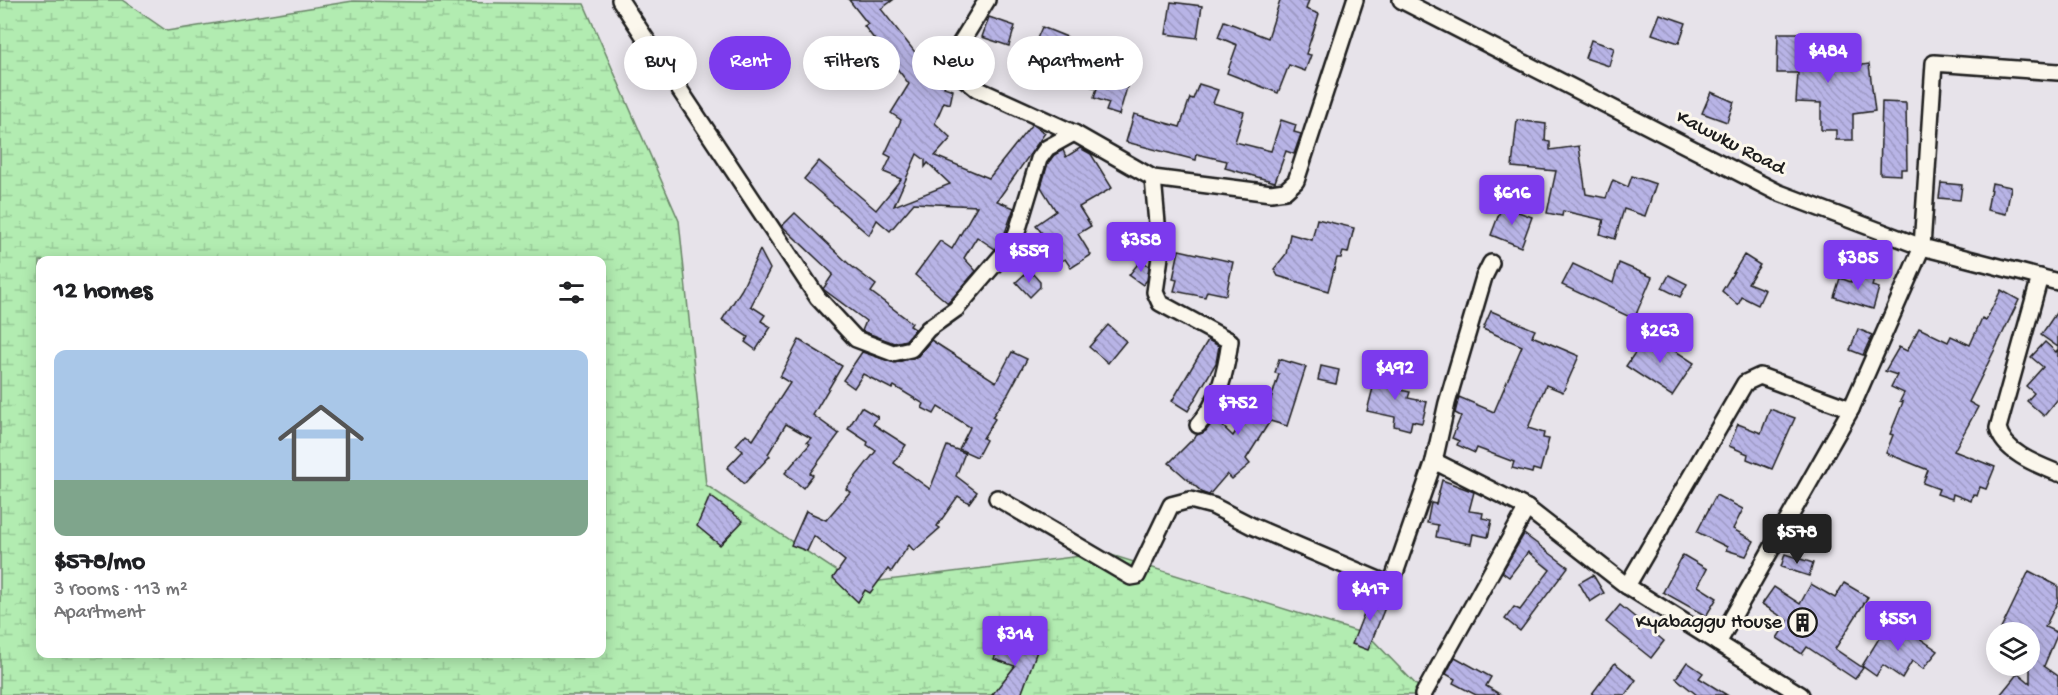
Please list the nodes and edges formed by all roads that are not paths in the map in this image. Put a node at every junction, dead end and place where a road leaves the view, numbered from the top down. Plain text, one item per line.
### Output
1 (620, 0) edge
2 (987, 0) edge
3 (1355, 0) edge
4 (1401, 0) edge
5 (2058, 72) edge
6 (1074, 133) junction
7 (1153, 178) junction
8 (1922, 247) junction
9 (1491, 263) dead end
10 (2040, 277) junction
11 (2058, 282) edge
12 (1851, 409) junction
13 (1198, 424) dead end
14 (1434, 460) junction
15 (2058, 473) edge
16 (997, 498) dead end
17 (1527, 508) junction
18 (1627, 586) junction
19 (1718, 643) junction
20 (1423, 695) edge
21 (1801, 695) edge

1 - 6 street
2 - 6 street
3 - 7 street
4 - 8 street, Kawuku Road
5 - 8 street
6 - 7 street
7 - 13 street
8 - 10 street, Kawuku Road
8 - 12 street
9 - 14 street
10 - 11 street, Kawuku Road
10 - 15 street
12 - 18 street
12 - 19 street
14 - 16 street
14 - 17 street
17 - 18 street
17 - 20 street
18 - 19 street
19 - 21 street

